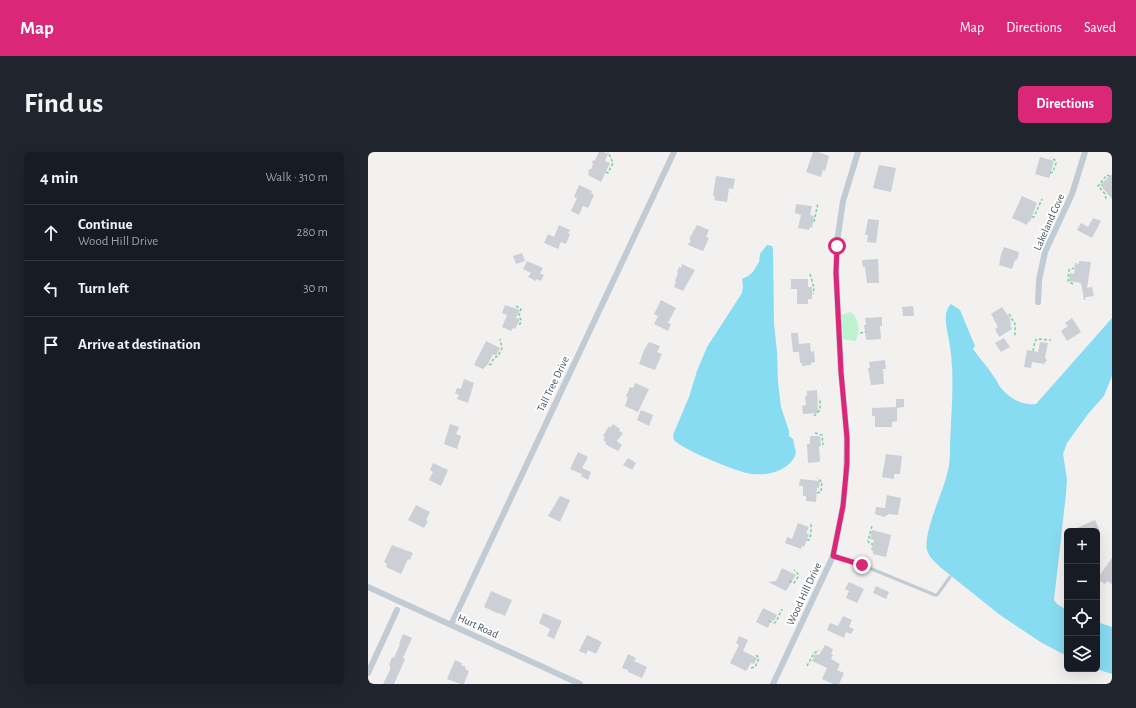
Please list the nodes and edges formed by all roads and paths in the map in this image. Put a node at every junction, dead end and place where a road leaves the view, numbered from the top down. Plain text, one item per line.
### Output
1 (608, 152) edge
2 (674, 152) edge
3 (858, 152) edge
4 (1084, 152) edge
5 (1051, 158) dead end
6 (606, 172) dead end
7 (1050, 173) dead end
8 (1112, 177) edge
9 (1042, 199) dead end
10 (1106, 199) dead end
11 (818, 203) dead end
12 (1032, 217) dead end
13 (814, 222) dead end
14 (1074, 268) dead end
15 (810, 274) dead end
16 (1073, 284) dead end
17 (813, 294) dead end
18 (1038, 302) dead end
19 (516, 306) dead end
20 (1010, 314) dead end
21 (517, 324) dead end
22 (866, 332) dead end
23 (860, 333) dead end
24 (1015, 337) dead end
25 (500, 339) dead end
26 (1051, 340) dead end
27 (1033, 351) dead end
28 (489, 365) dead end
29 (818, 400) dead end
30 (814, 416) dead end
31 (815, 433) dead end
32 (823, 445) dead end
33 (817, 478) dead end
34 (817, 493) dead end
35 (811, 522) dead end
36 (872, 526) dead end
37 (807, 540) dead end
38 (873, 544) dead end
39 (833, 556) junction
40 (794, 570) dead end
41 (950, 577) dead end
42 (789, 581) dead end
43 (368, 587) edge
44 (782, 609) dead end
45 (397, 610) dead end
46 (769, 621) dead end
47 (451, 625) junction
48 (819, 650) dead end
49 (754, 654) dead end
50 (807, 666) dead end
51 (751, 668) dead end
52 (368, 673) edge
53 (580, 684) edge
54 (773, 684) edge

1 - 6 path
2 - 47 street, Tall Tree Drive
3 - 39 street, Wood Hill Drive
4 - 18 street, Lakeland Cove
5 - 7 path
8 - 10 path
9 - 12 path
11 - 13 path
14 - 16 path
15 - 17 path
19 - 21 path
20 - 24 path
22 - 23 path
25 - 28 path
26 - 27 path
29 - 30 path
31 - 32 path
33 - 34 path
35 - 37 path
36 - 38 path
39 - 41 lane
39 - 54 street, Wood Hill Drive
40 - 42 path
43 - 47 street, Hurt Road
44 - 46 path
45 - 52 street
47 - 53 street, Hurt Road
48 - 50 path
49 - 51 path

